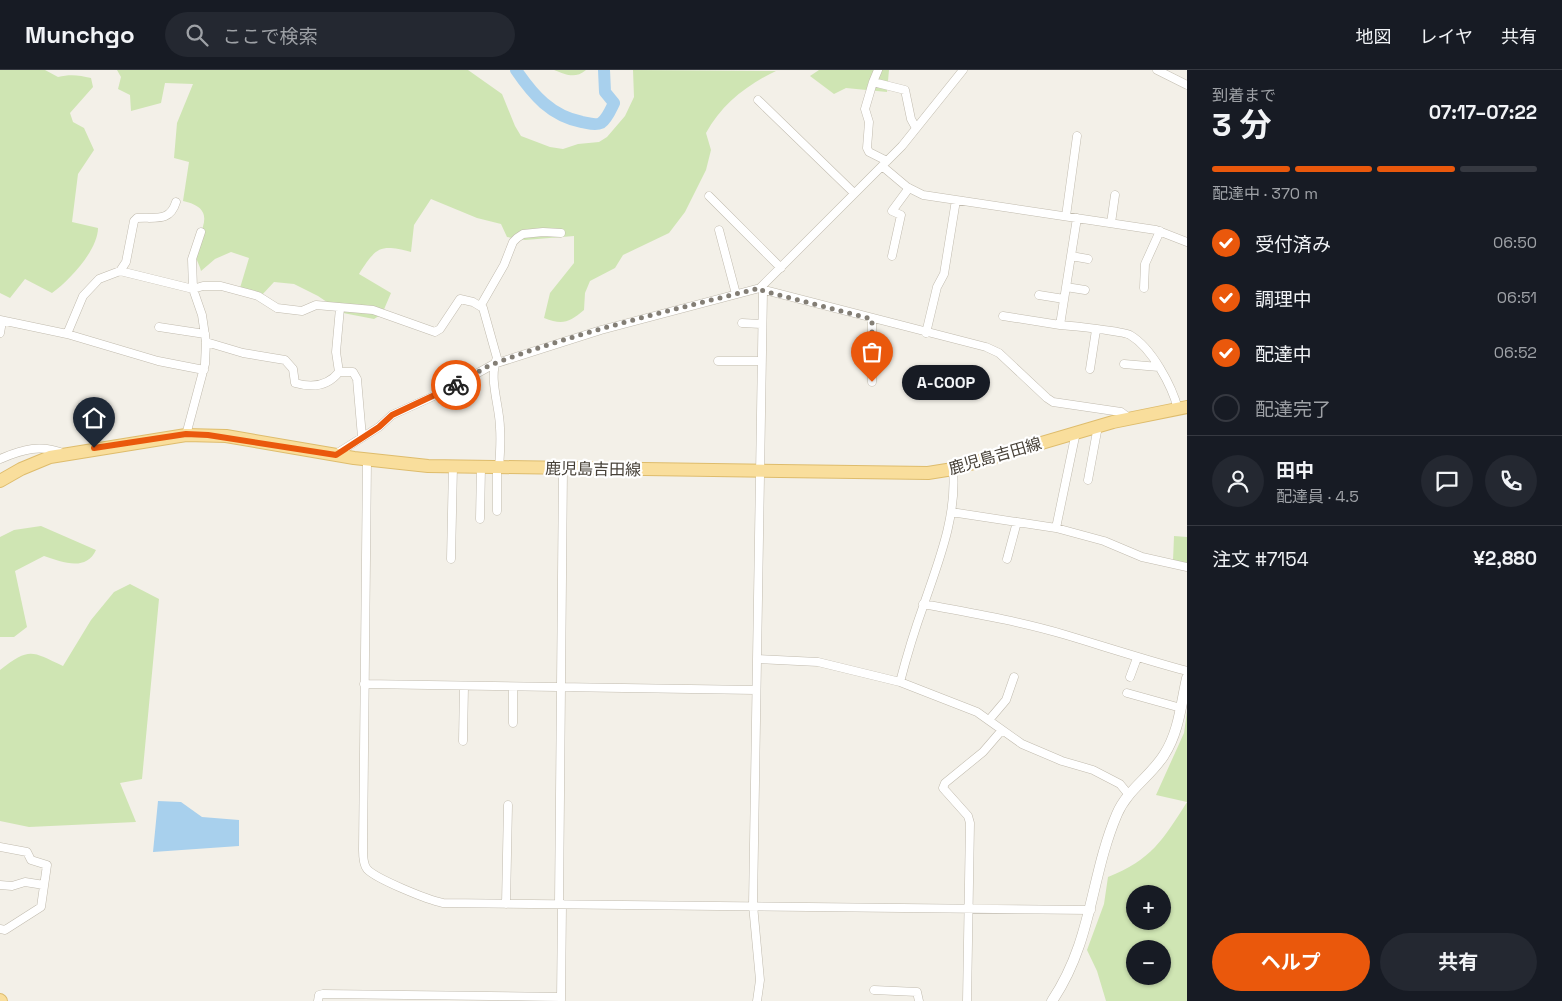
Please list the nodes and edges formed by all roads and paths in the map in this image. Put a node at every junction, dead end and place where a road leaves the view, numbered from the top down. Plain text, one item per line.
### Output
1 (878, 70) edge
2 (1157, 70) edge
3 (960, 71) edge
4 (873, 82) junction
5 (1187, 85) edge
6 (758, 100) dead end
7 (916, 128) junction
8 (1077, 136) dead end
9 (884, 164) junction
10 (909, 188) junction
11 (854, 193) junction
12 (1114, 195) dead end
13 (709, 196) dead end
14 (956, 200) junction
15 (176, 202) dead end
16 (1066, 216) junction
17 (1077, 218) junction
18 (1111, 223) junction
19 (719, 230) dead end
20 (1160, 231) junction
21 (201, 232) dead end
22 (561, 233) dead end
23 (1187, 242) edge
24 (892, 256) dead end
25 (1071, 256) junction
26 (1088, 259) dead end
27 (780, 268) junction
28 (120, 271) junction
29 (1066, 287) junction
30 (1144, 288) dead end
31 (193, 289) junction
32 (762, 290) junction
33 (1085, 290) dead end
34 (736, 294) junction
35 (1039, 295) dead end
36 (1064, 299) junction
37 (481, 305) junction
38 (340, 308) junction
39 (1003, 316) dead end
40 (872, 319) junction
41 (1, 321) edge
42 (742, 323) dead end
43 (761, 324) junction
44 (1060, 324) junction
45 (159, 327) dead end
46 (1096, 330) junction
47 (0, 332) edge
48 (926, 333) junction
49 (67, 334) junction
50 (205, 338) junction
51 (718, 361) dead end
52 (761, 361) junction
53 (494, 364) junction
54 (1124, 364) dead end
55 (1159, 367) junction
56 (1090, 369) dead end
57 (204, 370) junction
58 (340, 372) junction
59 (872, 382) dead end
60 (1183, 408) edge
61 (1129, 418) junction
62 (1098, 426) junction
63 (1076, 432) junction
64 (186, 434) junction
65 (362, 437) junction
66 (65, 454) junction
67 (336, 455) junction
68 (0, 459) edge
69 (367, 460) junction
70 (453, 466) junction
71 (481, 467) junction
72 (498, 468) junction
73 (564, 468) junction
74 (953, 469) junction
75 (759, 471) junction
76 (1088, 480) dead end
77 (0, 482) edge
78 (497, 511) dead end
79 (951, 512) junction
80 (480, 520) dead end
81 (1017, 522) junction
82 (1056, 528) junction
83 (451, 559) dead end
84 (1007, 559) dead end
85 (1187, 567) edge
86 (924, 604) junction
87 (1137, 658) junction
88 (757, 659) junction
89 (1187, 671) edge
90 (1014, 677) dead end
91 (1130, 677) dead end
92 (1187, 678) edge
93 (900, 682) junction
94 (364, 684) junction
95 (464, 686) junction
96 (513, 687) junction
97 (561, 687) junction
98 (756, 690) junction
99 (1127, 693) dead end
100 (1180, 708) junction
101 (989, 720) junction
102 (513, 723) dead end
103 (1002, 730) junction
104 (463, 741) dead end
105 (1129, 795) junction
106 (508, 805) dead end
107 (0, 847) edge
108 (0, 885) edge
109 (44, 886) junction
110 (506, 904) junction
111 (560, 904) junction
112 (753, 906) junction
113 (968, 910) junction
114 (1091, 910) junction
115 (0, 929) edge
116 (874, 990) dead end
117 (561, 999) edge
118 (318, 1001) edge
119 (757, 1001) edge
120 (919, 1001) edge
121 (967, 1001) edge
122 (1052, 1001) edge

1 - 4 street
2 - 5 street
3 - 7 street
4 - 7 street
4 - 9 street
6 - 11 street
7 - 9 street
8 - 16 street
9 - 10 street
9 - 11 street
10 - 14 street
10 - 24 street
11 - 27 street
12 - 18 street
13 - 27 street
14 - 16 street
14 - 48 street
15 - 28 street
16 - 17 street
17 - 18 street
17 - 25 street
18 - 20 street
19 - 34 street
20 - 23 street
20 - 30 street
21 - 31 street
22 - 37 street
25 - 26 street
25 - 29 street
27 - 32 street
28 - 31 street
28 - 49 street
29 - 33 street
29 - 36 street
31 - 38 street
31 - 50 street
32 - 34 street
32 - 40 street
32 - 43 street
34 - 53 street
35 - 36 street
36 - 44 street
37 - 38 street
37 - 53 street
38 - 58 street
39 - 44 street
40 - 48 street
40 - 59 street
41 - 47 street
41 - 49 street
42 - 43 street
43 - 52 street
44 - 46 street
45 - 50 street
46 - 55 street
46 - 56 street
48 - 61 street
49 - 57 street
50 - 57 street
50 - 58 street
51 - 52 street
52 - 75 street
53 - 65 street
53 - 72 street
54 - 55 street
55 - 60 street
57 - 64 street
58 - 65 street
60 - 61 main road, 鹿児島吉田線
61 - 62 main road, 鹿児島吉田線
62 - 63 main road, 鹿児島吉田線
62 - 76 street
63 - 74 main road, 鹿児島吉田線
63 - 82 street
64 - 66 main road, 鹿児島吉田線
64 - 67 main road, 鹿児島吉田線
65 - 67 street
66 - 68 street
66 - 77 main road, 鹿児島吉田線
67 - 69 main road, 鹿児島吉田線
69 - 70 main road, 鹿児島吉田線
69 - 94 street
70 - 71 main road, 鹿児島吉田線
70 - 83 street
71 - 72 main road, 鹿児島吉田線
71 - 80 street
72 - 73 main road, 鹿児島吉田線
72 - 78 street
73 - 75 main road, 鹿児島吉田線
73 - 97 street
74 - 75 main road, 鹿児島吉田線
74 - 79 street
75 - 88 street
79 - 81 street
79 - 86 street
81 - 82 street
81 - 84 street
82 - 85 street
86 - 87 street
86 - 93 street
87 - 89 street
87 - 91 street
88 - 93 street
88 - 98 street
90 - 101 street
92 - 100 street
93 - 101 street
94 - 95 street
94 - 110 street
95 - 96 street
95 - 104 street
96 - 97 street
96 - 102 street
97 - 98 street
97 - 111 street
98 - 112 street
99 - 100 street
100 - 105 street
101 - 103 street
103 - 105 street
103 - 113 street
105 - 114 street
106 - 110 street
107 - 109 street
108 - 109 street
109 - 115 street
110 - 111 street
111 - 112 street
111 - 117 street
112 - 113 street
112 - 119 street
113 - 114 street
113 - 121 street
114 - 122 street
116 - 120 street
117 - 118 street

